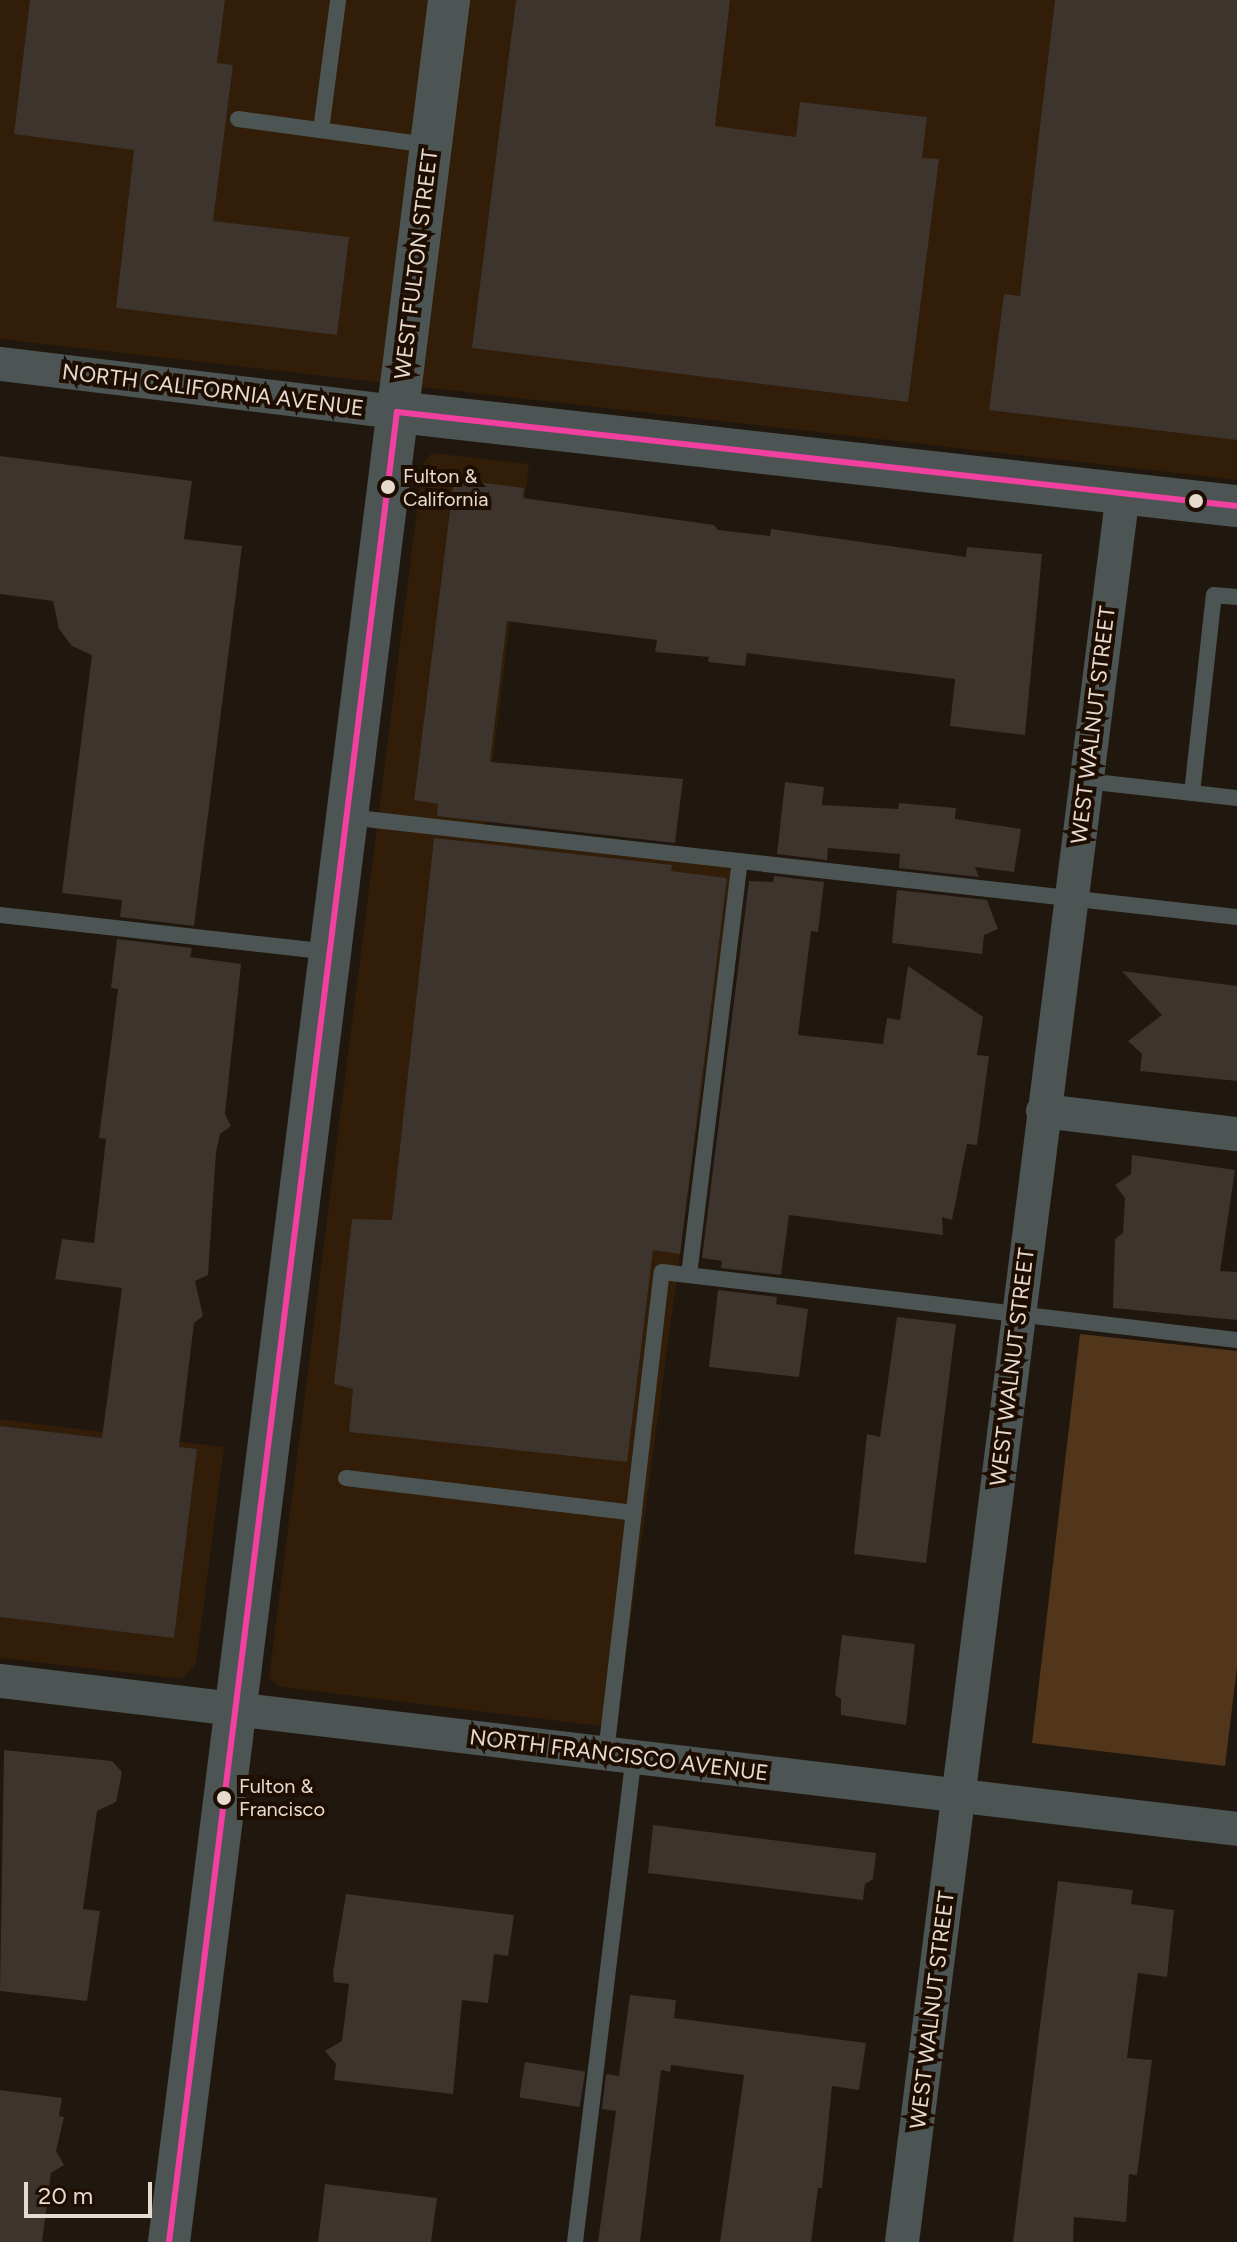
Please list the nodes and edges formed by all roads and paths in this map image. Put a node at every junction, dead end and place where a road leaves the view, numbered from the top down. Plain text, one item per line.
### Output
1 (338, 0) edge
2 (449, 0) edge
3 (238, 119) dead end
4 (321, 130) junction
5 (431, 145) junction
6 (0, 364) edge
7 (397, 412) junction
8 (1123, 493) junction
9 (1237, 506) edge
10 (1237, 597) edge
11 (1086, 781) junction
12 (1192, 793) junction
13 (1237, 798) edge
14 (346, 817) junction
15 (740, 861) junction
16 (1070, 898) junction
17 (0, 915) edge
18 (1237, 917) edge
19 (329, 952) junction
20 (1043, 1111) junction
21 (1237, 1134) edge
22 (689, 1275) junction
23 (1019, 1315) junction
24 (1237, 1340) edge
25 (346, 1478) dead end
26 (634, 1513) junction
27 (0, 1681) edge
28 (235, 1709) junction
29 (620, 1755) junction
30 (959, 1796) junction
31 (1237, 1829) edge
32 (169, 2242) edge
33 (575, 2242) edge
34 (902, 2242) edge

1 - 4 lane
2 - 5 street, WEST FULTON STREET
3 - 4 lane
4 - 5 lane
5 - 7 street, WEST FULTON STREET
6 - 7 street, NORTH CALIFORNIA AVENUE
7 - 8 street, NORTH CALIFORNIA AVENUE
7 - 14 street, WEST FULTON STREET
8 - 9 street, NORTH CALIFORNIA AVENUE
8 - 11 street, WEST WALNUT STREET
10 - 12 lane
11 - 12 lane
11 - 16 street, WEST WALNUT STREET
12 - 13 lane
14 - 15 lane
14 - 19 street, WEST FULTON STREET
15 - 16 lane
15 - 22 lane
16 - 18 lane
16 - 20 street, WEST WALNUT STREET
17 - 19 lane
19 - 28 street, WEST FULTON STREET
20 - 21 street
20 - 23 street, WEST WALNUT STREET
22 - 23 lane
22 - 26 lane
23 - 24 lane
23 - 30 street, WEST WALNUT STREET
25 - 26 lane
26 - 29 lane
27 - 28 street, NORTH FRANCISCO AVENUE
28 - 29 street, NORTH FRANCISCO AVENUE
28 - 32 street, WEST FULTON STREET
29 - 30 street, NORTH FRANCISCO AVENUE
29 - 33 lane
30 - 31 street, NORTH FRANCISCO AVENUE
30 - 34 street, WEST WALNUT STREET

